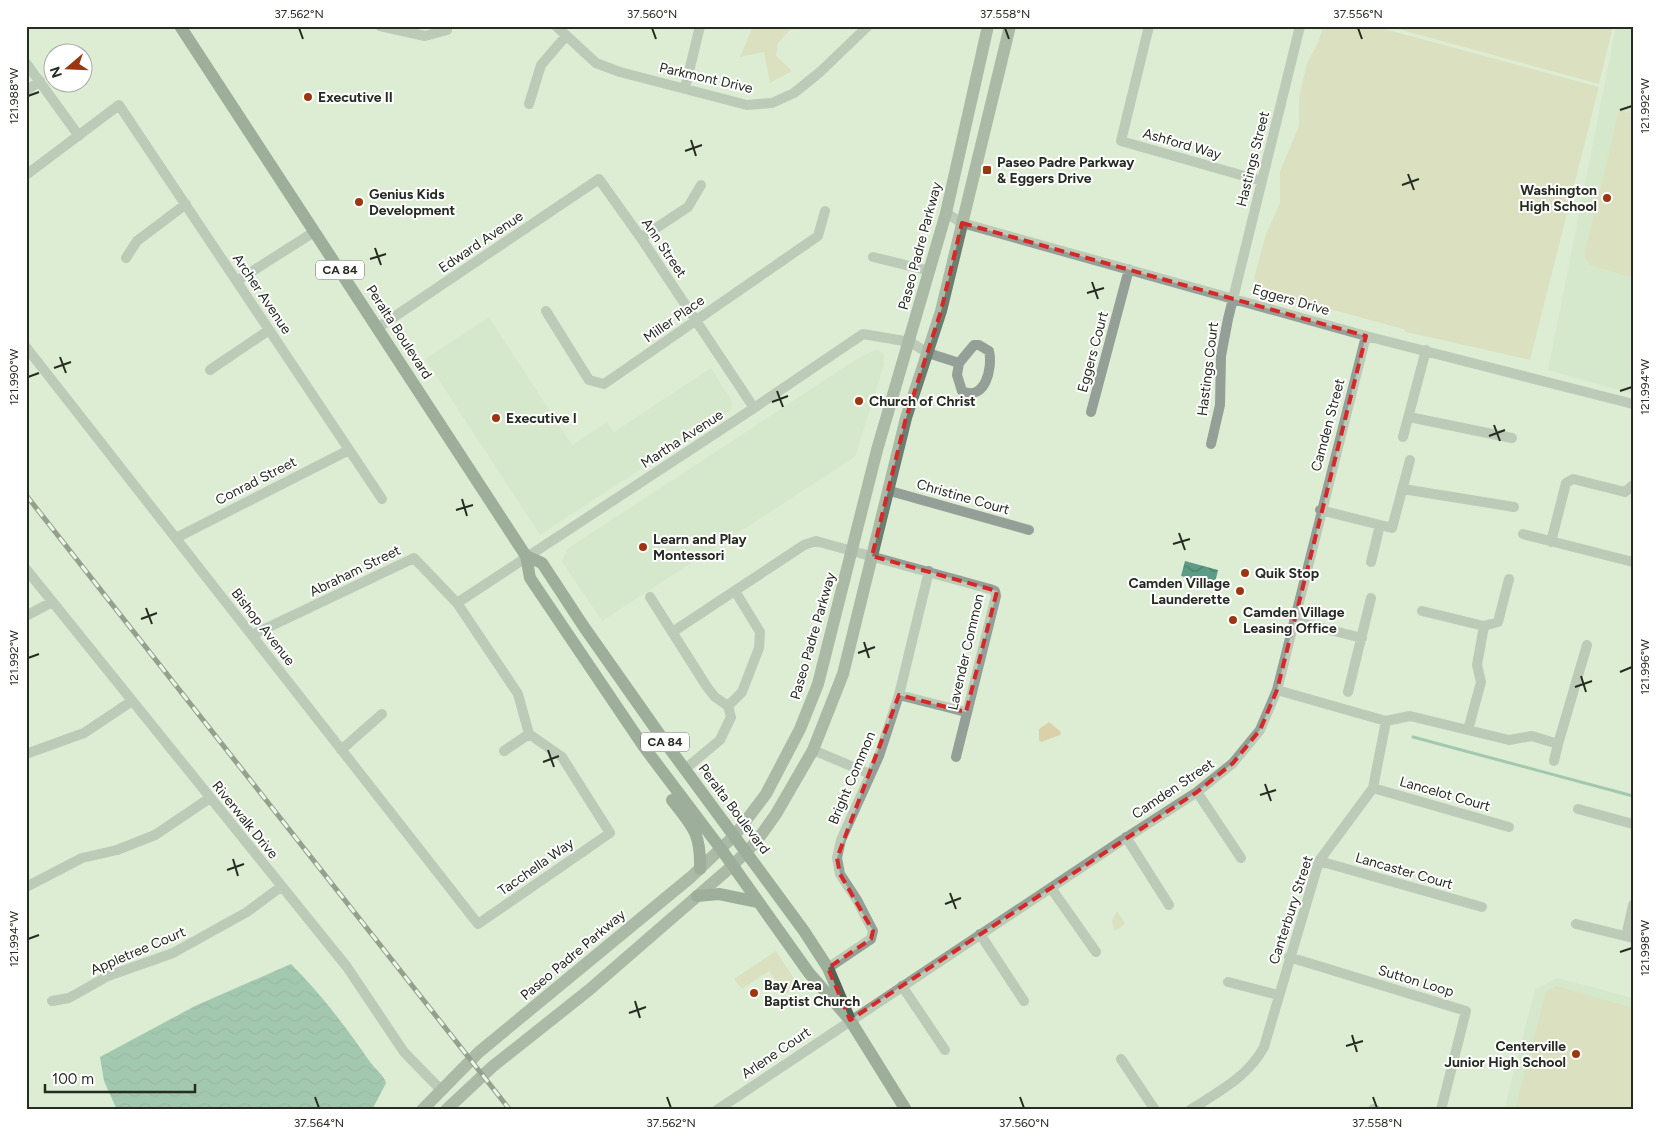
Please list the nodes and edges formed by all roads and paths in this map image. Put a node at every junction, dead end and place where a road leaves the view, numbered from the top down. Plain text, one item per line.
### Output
1 (180, 26) edge
2 (380, 26) edge
3 (556, 26) edge
4 (700, 26) edge
5 (868, 26) edge
6 (988, 26) edge
7 (1010, 26) edge
8 (1149, 26) edge
9 (1300, 26) edge
10 (447, 30) dead end
11 (566, 36) junction
12 (26, 63) edge
13 (40, 81) junction
14 (685, 88) junction
15 (26, 91) edge
16 (529, 104) dead end
17 (79, 136) junction
18 (26, 175) edge
19 (599, 179) joint
20 (1262, 181) junction
21 (701, 185) dead end
22 (186, 204) junction
23 (825, 211) dead end
24 (946, 213) junction
25 (962, 223) junction
26 (314, 232) junction
27 (641, 238) junction
28 (874, 257) dead end
29 (126, 258) dead end
30 (1129, 269) junction
31 (930, 271) junction
32 (237, 281) junction
33 (1233, 298) junction
34 (546, 311) dead end
35 (697, 320) junction
36 (379, 327) junction
37 (269, 330) junction
38 (1366, 336) junction
39 (910, 342) junction
40 (26, 347) edge
41 (1426, 350) junction
42 (928, 353) junction
43 (959, 363) junction
44 (210, 370) dead end
45 (1633, 404) edge
46 (754, 408) junction
47 (1092, 412) dead end
48 (1409, 417) junction
49 (1403, 437) dead end
50 (1512, 438) dead end
51 (1211, 444) dead end
52 (349, 450) junction
53 (1410, 460) dead end
54 (1633, 486) edge
55 (1403, 488) junction
56 (890, 491) junction
57 (382, 499) dead end
58 (1514, 507) dead end
59 (1320, 510) junction
60 (1380, 525) junction
61 (1029, 530) dead end
62 (1523, 534) dead end
63 (176, 538) junction
64 (1551, 542) junction
65 (852, 550) junction
66 (526, 556) junction
67 (872, 556) junction
68 (1371, 562) dead end
69 (1633, 562) edge
70 (26, 568) edge
71 (929, 571) junction
72 (1509, 579) dead end
73 (735, 591) junction
74 (650, 597) dead end
75 (1371, 598) dead end
76 (52, 602) junction
77 (457, 602) junction
78 (1422, 611) dead end
79 (26, 616) edge
80 (1294, 621) junction
81 (1484, 626) junction
82 (674, 631) junction
83 (252, 635) junction
84 (1362, 638) junction
85 (1587, 645) dead end
86 (1277, 690) junction
87 (1348, 692) dead end
88 (899, 695) junction
89 (132, 701) junction
90 (728, 706) junction
91 (966, 712) junction
92 (382, 714) dead end
93 (1386, 721) junction
94 (1468, 730) junction
95 (529, 734) junction
96 (1558, 744) junction
97 (341, 750) junction
98 (813, 750) junction
99 (504, 752) dead end
100 (26, 754) edge
101 (956, 757) dead end
102 (1554, 761) dead end
103 (685, 769) junction
104 (664, 774) junction
105 (870, 774) junction
106 (1373, 788) junction
107 (1197, 792) junction
108 (210, 798) junction
109 (1578, 809) dead end
110 (1633, 824) edge
111 (1509, 827) dead end
112 (735, 835) junction
113 (1126, 837) junction
114 (721, 850) junction
115 (747, 851) junction
116 (1241, 858) dead end
117 (1319, 861) junction
118 (732, 866) junction
119 (700, 869) junction
120 (282, 886) junction
121 (26, 887) edge
122 (1051, 888) junction
123 (697, 896) junction
124 (758, 902) junction
125 (1633, 904) edge
126 (1169, 905) dead end
127 (1482, 907) dead end
128 (478, 924) joint
129 (1576, 924) dead end
130 (980, 934) junction
131 (1629, 937) edge
132 (1096, 952) dead end
133 (1289, 957) junction
134 (828, 968) junction
135 (1228, 982) dead end
136 (902, 986) junction
137 (1278, 995) junction
138 (1024, 1000) dead end
139 (52, 1001) dead end
140 (850, 1020) junction
141 (945, 1050) dead end
142 (1121, 1059) dead end
143 (441, 1090) junction
144 (422, 1110) edge
145 (446, 1110) edge
146 (717, 1110) edge
147 (906, 1110) edge
148 (1155, 1110) edge
149 (1190, 1110) edge
150 (1441, 1110) edge

1 - 26 main road, Peralta Boulevard / CA 84
2 - 10 street
3 - 11 street, Parkmont Drive
4 - 14 street
5 - 14 street, Parkmont Drive
6 - 24 main road, Paseo Padre Parkway
7 - 25 main road
8 - 20 street, Ashford Way
9 - 20 street, Hastings Street
11 - 14 street, Parkmont Drive
11 - 16 street
12 - 13 street
13 - 15 street
13 - 17 street
17 - 18 street
17 - 22 street, Archer Avenue
19 - 27 street, Ann Street
19 - 36 street, Edward Avenue
20 - 33 street, Hastings Street
21 - 27 street
22 - 29 street
22 - 32 street, Archer Avenue
23 - 35 street, Miller Place
24 - 25 street, Eggers Drive
24 - 31 main road, Paseo Padre Parkway
25 - 30 street, Eggers Drive
25 - 42 main road
26 - 32 street
26 - 36 main road, Peralta Boulevard / CA 84
27 - 35 street, Ann Street
28 - 31 street
30 - 33 street, Eggers Drive
30 - 47 street, Eggers Court
31 - 39 main road, Paseo Padre Parkway
32 - 37 street, Archer Avenue
33 - 38 street, Eggers Drive
33 - 51 street, Hastings Court
34 - 35 street, Miller Place
35 - 46 street, Ann Street
36 - 66 main road, Peralta Boulevard / CA 84
37 - 44 street
37 - 52 street, Archer Avenue
38 - 41 street, Eggers Drive
38 - 59 street, Camden Street
39 - 42 street, Martha Avenue
39 - 46 street, Martha Avenue
39 - 65 main road, Paseo Padre Parkway
40 - 63 street, Bishop Avenue
41 - 45 street, Eggers Drive
41 - 48 street
42 - 43 street, Martha Avenue
42 - 56 main road
43 - 43 street
46 - 66 street, Martha Avenue
48 - 49 street
48 - 50 street
52 - 57 street, Archer Avenue
52 - 63 street, Conrad Street
53 - 55 street
54 - 64 street
55 - 58 street
55 - 60 street
56 - 61 street, Christine Court
56 - 67 main road
59 - 60 street
59 - 80 street, Camden Street
60 - 68 street
62 - 64 street
63 - 83 street, Bishop Avenue
64 - 69 street
65 - 67 street
65 - 73 street
65 - 112 main road, Paseo Padre Parkway
66 - 77 street, Martha Avenue
66 - 103 main road, Peralta Boulevard / CA 84
66 - 104 main road, Peralta Boulevard / CA 84
67 - 71 street
67 - 98 main road
70 - 76 street, Riverwalk Drive
71 - 88 street, Bright Common
71 - 91 street, Lavender Common
72 - 81 street
73 - 82 street
73 - 90 street
74 - 82 street
75 - 84 street
76 - 79 street
76 - 89 street, Riverwalk Drive
77 - 83 street, Abraham Street
77 - 95 street
78 - 81 street
80 - 84 street
80 - 86 street, Camden Street
81 - 94 street
82 - 90 street
83 - 97 street, Bishop Avenue
84 - 87 street
85 - 96 street
86 - 93 street
86 - 107 street, Camden Street
88 - 91 street
88 - 105 street, Bright Common
89 - 100 street
89 - 108 street, Riverwalk Drive
90 - 103 street
91 - 101 street, Lavender Common
92 - 97 street
93 - 94 street
93 - 106 street, Canterbury Street
94 - 96 street
95 - 99 street
95 - 128 street, Tacchella Way
96 - 102 street
97 - 128 street, Bishop Avenue
98 - 105 street
98 - 115 main road
103 - 112 main road, Peralta Boulevard / CA 84
104 - 114 main road, Peralta Boulevard / CA 84
104 - 119 main road
105 - 134 street, Bright Common
106 - 111 street, Lancelot Court
106 - 117 street, Canterbury Street
107 - 113 street, Camden Street
107 - 116 street
108 - 120 street, Riverwalk Drive
108 - 121 street
109 - 110 street
112 - 114 main road, Paseo Padre Parkway
112 - 115 main road, Peralta Boulevard / CA 84
113 - 122 street, Camden Street
113 - 126 street
114 - 118 main road, Peralta Boulevard / CA 84
114 - 119 main road, Paseo Padre Parkway
115 - 118 main road
115 - 134 main road, Peralta Boulevard / CA 84
117 - 127 street, Lancaster Court
117 - 133 street, Canterbury Street
118 - 123 main road
118 - 124 main road, Peralta Boulevard / CA 84
119 - 143 main road, Paseo Padre Parkway
120 - 139 street, Appletree Court
120 - 143 street, Riverwalk Drive
122 - 130 street, Camden Street
122 - 132 street
123 - 124 main road
123 - 145 main road
124 - 140 main road, Peralta Boulevard / CA 84
125 - 131 street
129 - 131 street
130 - 136 street, Camden Street
130 - 138 street
133 - 137 street, Canterbury Street
133 - 150 street, Sutton Loop
134 - 140 main road, Peralta Boulevard / CA 84
135 - 137 street
136 - 140 street, Camden Street
136 - 141 street
137 - 149 street, Canterbury Street
140 - 146 street, Arlene Court
140 - 147 main road, Peralta Boulevard / CA 84
142 - 148 street
143 - 144 main road, Paseo Padre Parkway

